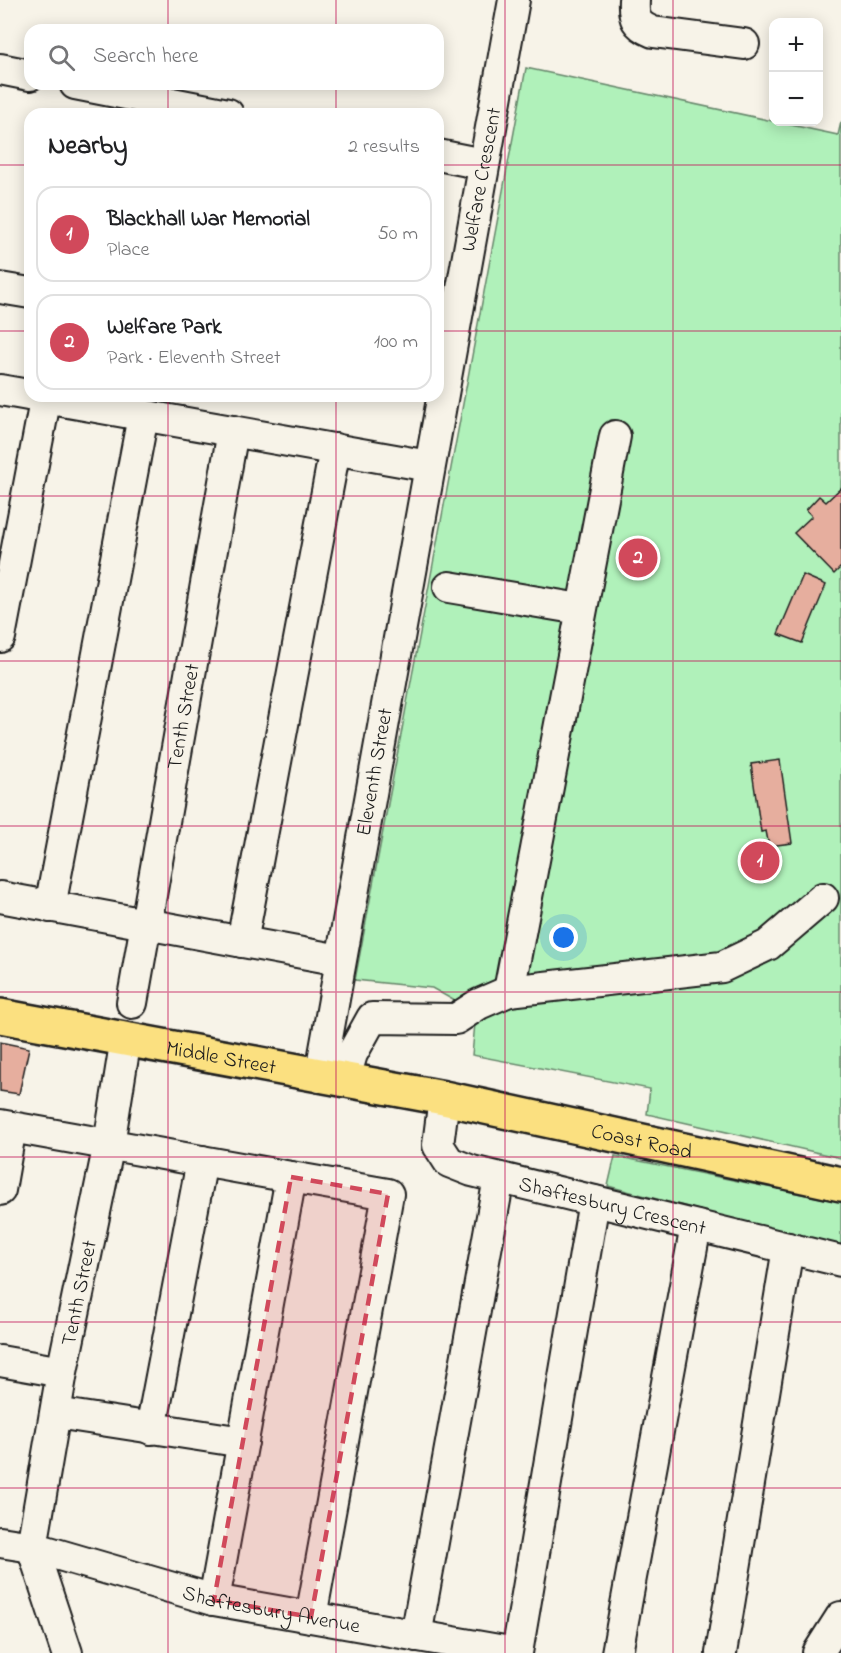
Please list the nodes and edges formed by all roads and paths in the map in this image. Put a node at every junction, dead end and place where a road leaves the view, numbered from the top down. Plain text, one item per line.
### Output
1 (514, 0) edge
2 (634, 0) edge
3 (744, 44) dead end
4 (0, 69) edge
5 (24, 74) edge
6 (106, 90) edge
7 (197, 108) edge
8 (444, 156) edge
9 (483, 164) junction
10 (0, 288) edge
11 (24, 292) edge
12 (444, 350) edge
13 (0, 390) edge
14 (24, 394) edge
15 (45, 402) edge
16 (68, 402) edge
17 (437, 402) edge
18 (143, 416) junction
19 (233, 431) junction
20 (615, 436) dead end
21 (335, 449) junction
22 (429, 466) junction
23 (8, 558) edge
24 (449, 587) dead end
25 (580, 609) junction
26 (0, 637) edge
27 (0, 897) edge
28 (824, 898) dead end
29 (51, 907) junction
30 (146, 923) junction
31 (242, 942) junction
32 (340, 960) junction
33 (509, 991) junction
34 (132, 1003) dead end
35 (0, 1016) edge
36 (126, 1038) junction
37 (332, 1079) junction
38 (444, 1098) junction
39 (6, 1126) edge
40 (109, 1144) junction
41 (202, 1161) junction
42 (291, 1177) junction
43 (499, 1178) junction
44 (841, 1184) edge
45 (0, 1190) edge
46 (594, 1201) junction
47 (696, 1226) junction
48 (788, 1248) junction
49 (841, 1261) edge
50 (0, 1361) edge
51 (62, 1372) junction
52 (56, 1413) junction
53 (151, 1429) junction
54 (243, 1442) junction
55 (0, 1542) edge
56 (32, 1547) junction
57 (214, 1600) junction
58 (311, 1617) junction
59 (841, 1617) edge
60 (416, 1636) junction
61 (67, 1653) edge
62 (516, 1653) edge
63 (617, 1653) edge
64 (721, 1653) edge
65 (819, 1653) edge

1 - 9 street, Welfare Crescent
2 - 3 street
4 - 5 street
6 - 7 street
8 - 9 street
9 - 12 street, Welfare Crescent
10 - 11 street
13 - 14 street
15 - 23 street
16 - 18 street
17 - 22 street, Welfare Crescent
18 - 19 street
18 - 29 street
19 - 21 street
19 - 30 street, Tenth Street
20 - 25 street
21 - 22 street
21 - 31 street
22 - 32 street, Eleventh Street
23 - 26 street
24 - 25 street
25 - 33 street
27 - 29 street
28 - 33 street
29 - 30 street
30 - 31 street
30 - 34 street, Tenth Street
31 - 32 street
32 - 37 street, Eleventh Street
33 - 37 street
35 - 36 main road, Middle Street
36 - 37 main road, Middle Street
36 - 40 street, Tenth Street
37 - 38 main road, Middle Street
38 - 43 street, Shaftesbury Crescent
38 - 44 main road, Coast Road
39 - 40 street
39 - 45 street
40 - 41 street
40 - 51 street, Tenth Street
41 - 42 street
41 - 53 street
42 - 54 street
42 - 58 street
43 - 46 street, Shaftesbury Crescent
43 - 60 street
46 - 47 street, Shaftesbury Crescent
46 - 62 street
47 - 48 street, Shaftesbury Crescent
47 - 63 street
48 - 49 street, Shaftesbury Crescent
48 - 64 street
50 - 51 street
51 - 52 street, Tenth Street
52 - 53 street
52 - 56 street, Tenth Street
53 - 54 street
54 - 57 street
55 - 56 street, Shaftesbury Avenue
56 - 57 street, Shaftesbury Avenue
56 - 61 street
57 - 58 street, Shaftesbury Avenue
58 - 60 street, Shaftesbury Avenue
59 - 65 street
60 - 62 street, Shaftesbury Avenue

